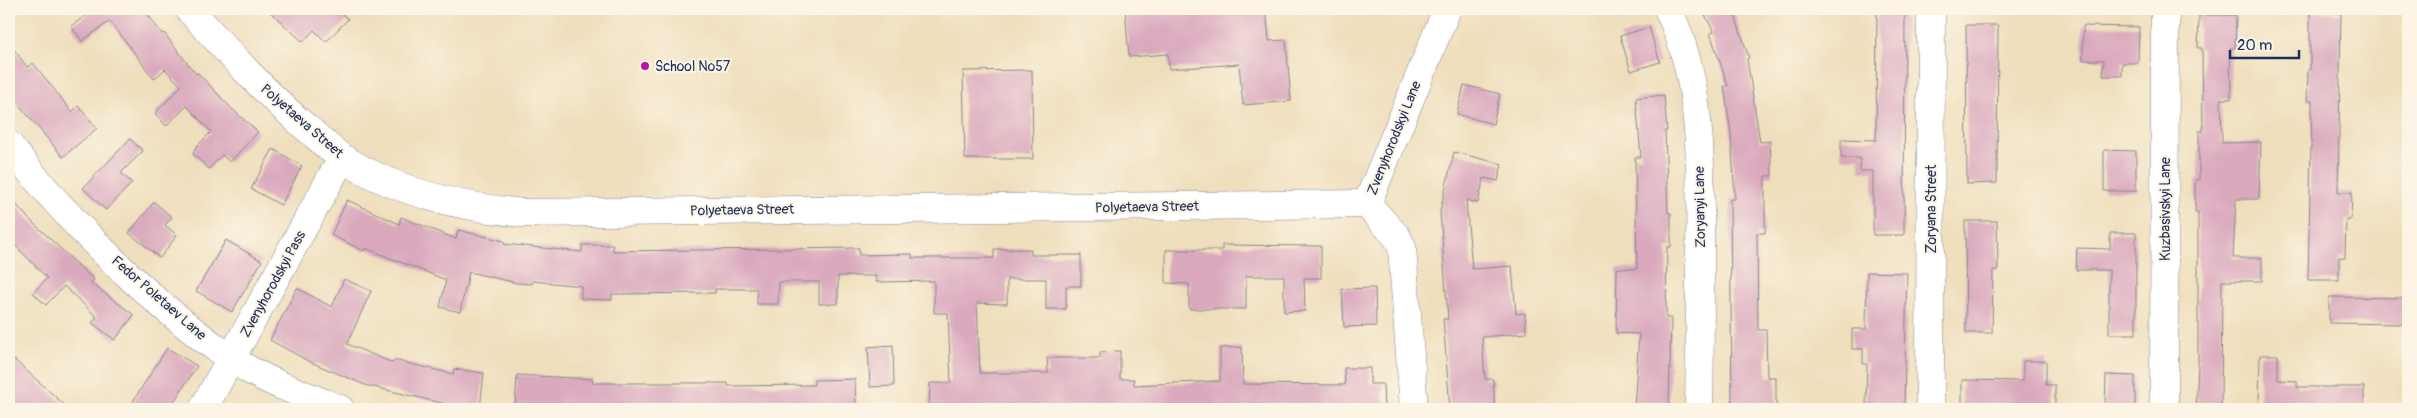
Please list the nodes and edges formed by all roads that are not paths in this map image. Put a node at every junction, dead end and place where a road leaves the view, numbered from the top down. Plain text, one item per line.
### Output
1 (189, 9) edge
2 (1447, 9) edge
3 (1668, 9) edge
4 (1931, 9) edge
5 (2165, 9) edge
6 (9, 146) edge
7 (342, 158) junction
8 (1367, 204) junction
9 (232, 359) junction
10 (203, 409) edge
11 (340, 409) edge
12 (1414, 409) edge
13 (1700, 409) edge
14 (1930, 409) edge
15 (2164, 409) edge

1 - 7 street, Polyetaeva Street
2 - 8 street, Zvenyhorodskyi Lane
3 - 13 street, Zoryanyi Lane
4 - 14 street, Zoryana Street
5 - 15 street, Kuzbasivskyi Lane
6 - 9 street, Fedor Poletaev Lane
7 - 8 street, Polyetaeva Street
7 - 9 street, Zvenyhorodskyi Pass
8 - 12 street, Zvenyhorodskyi Lane
9 - 10 street, Zvenyhorodskyi Pass
9 - 11 street, Fedor Poletaev Lane

